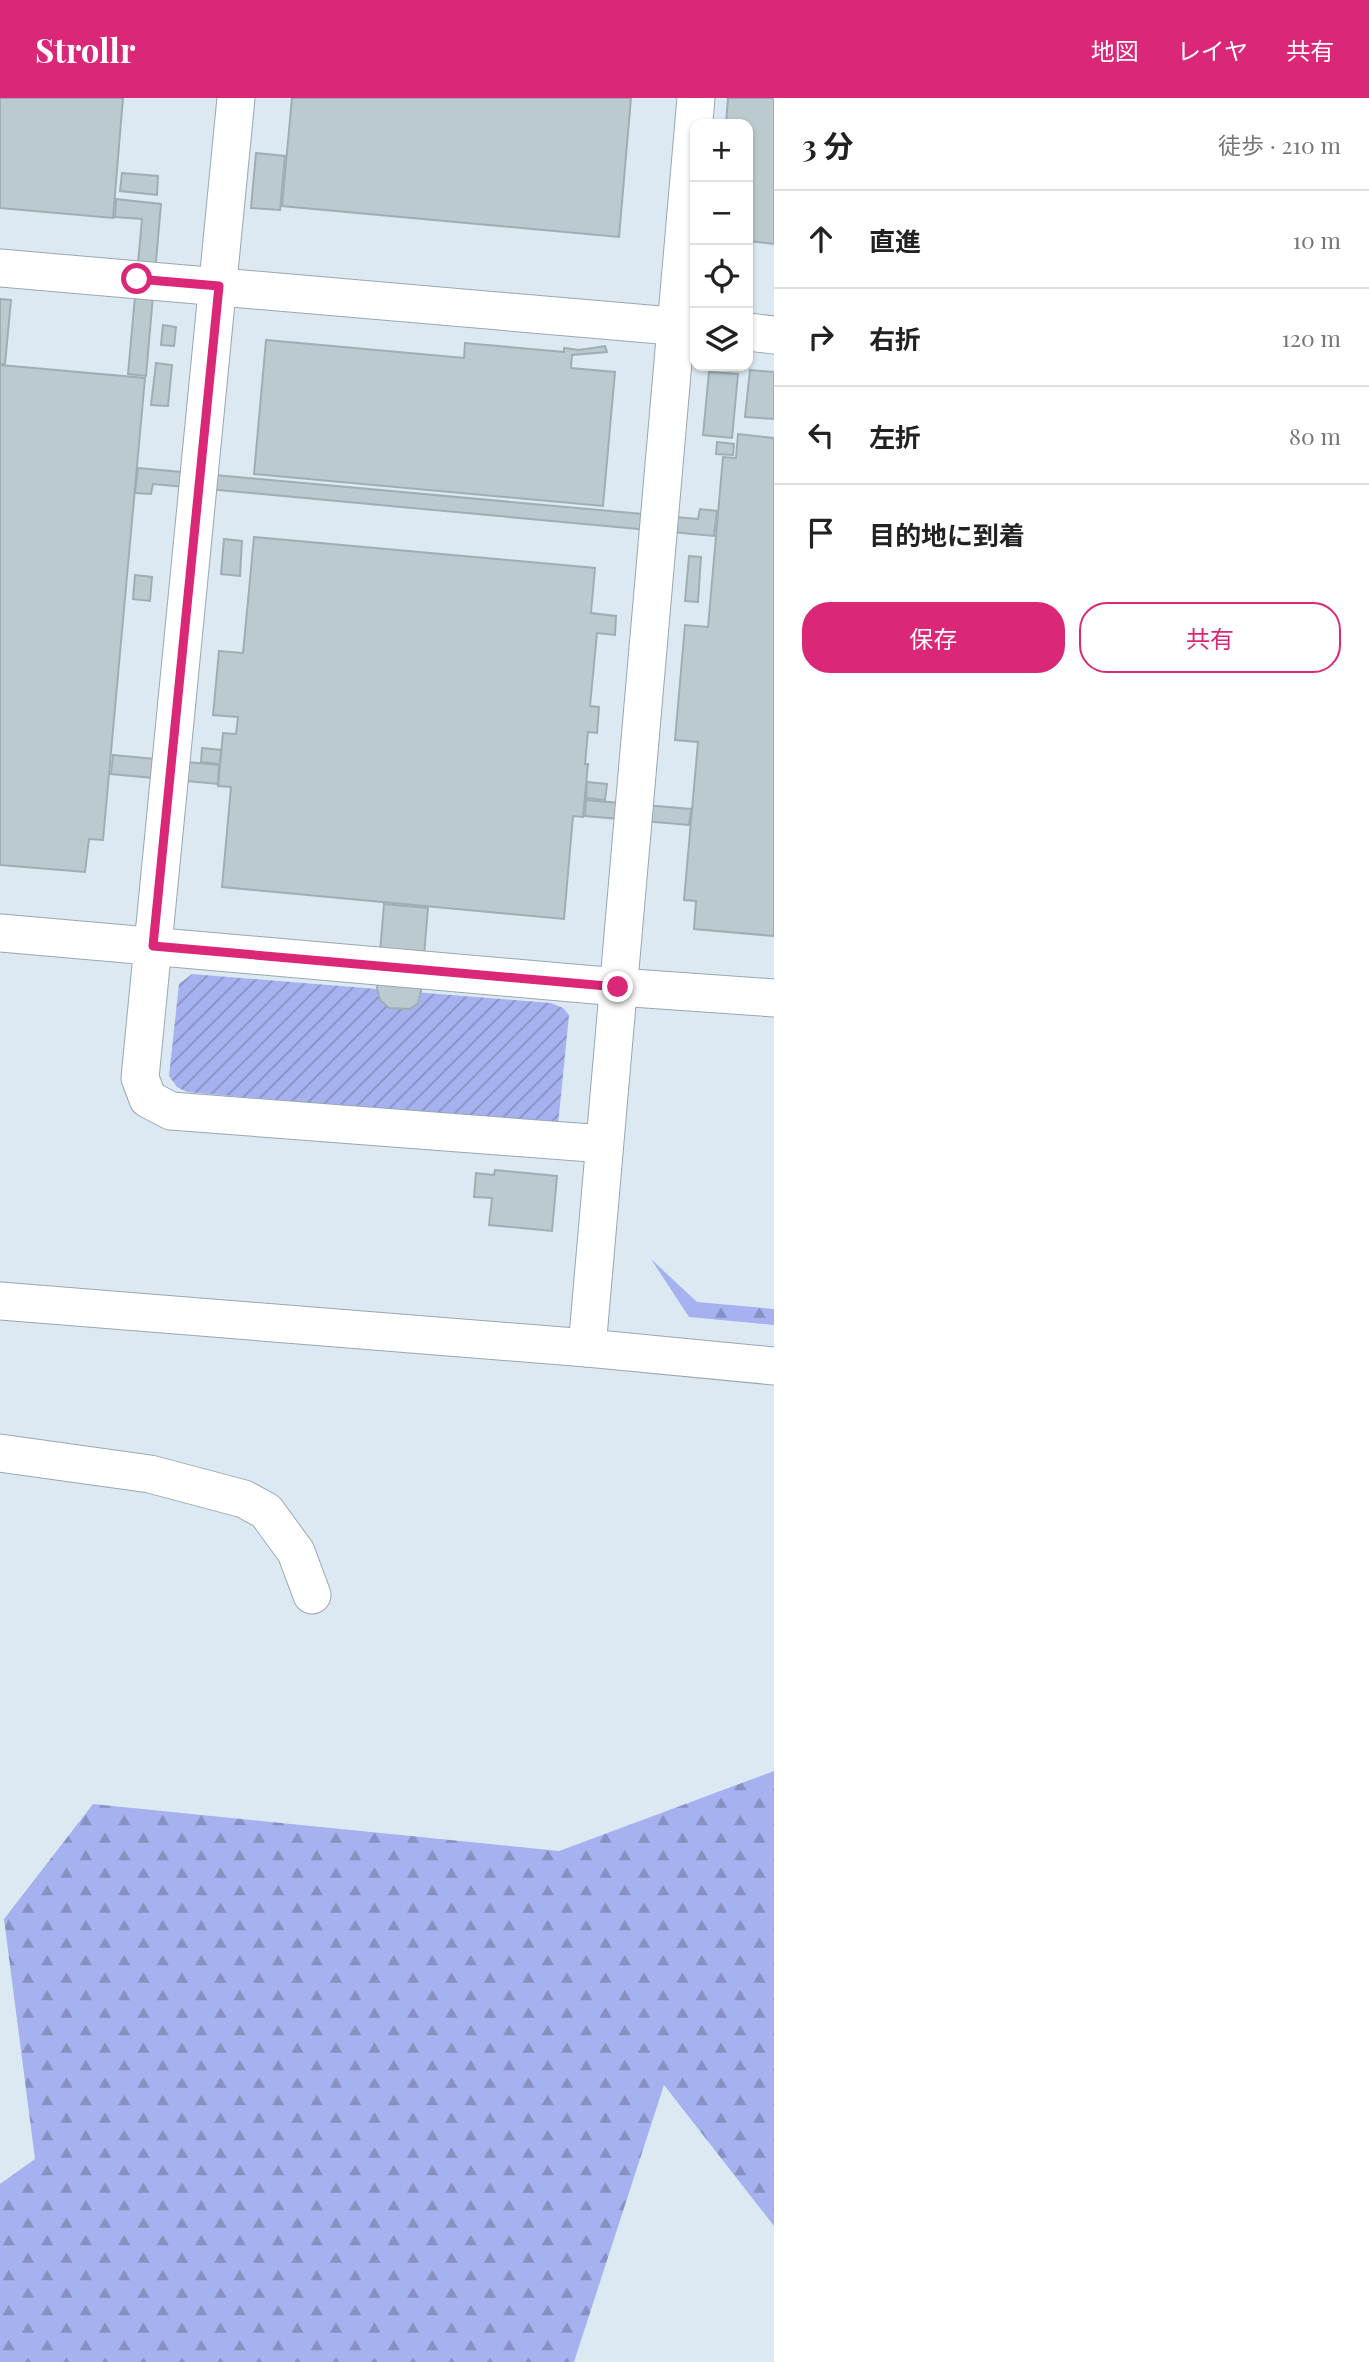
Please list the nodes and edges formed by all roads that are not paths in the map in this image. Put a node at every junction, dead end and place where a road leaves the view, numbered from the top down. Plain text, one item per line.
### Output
1 (236, 98) edge
2 (696, 98) edge
3 (0, 268) edge
4 (219, 286) junction
5 (686, 327) edge
6 (753, 333) edge
7 (774, 335) edge
8 (0, 933) edge
9 (153, 946) junction
10 (618, 987) junction
11 (774, 998) edge
12 (604, 1144) junction
13 (0, 1301) edge
14 (587, 1348) junction
15 (774, 1366) edge
16 (0, 1453) edge
17 (312, 1595) dead end

1 - 4 street
2 - 5 street
3 - 4 street
4 - 5 street
4 - 9 street
5 - 10 street
6 - 7 street
8 - 9 street
9 - 10 street
9 - 12 street
10 - 11 street
10 - 12 street
12 - 14 street
13 - 14 street
14 - 15 street
16 - 17 street

